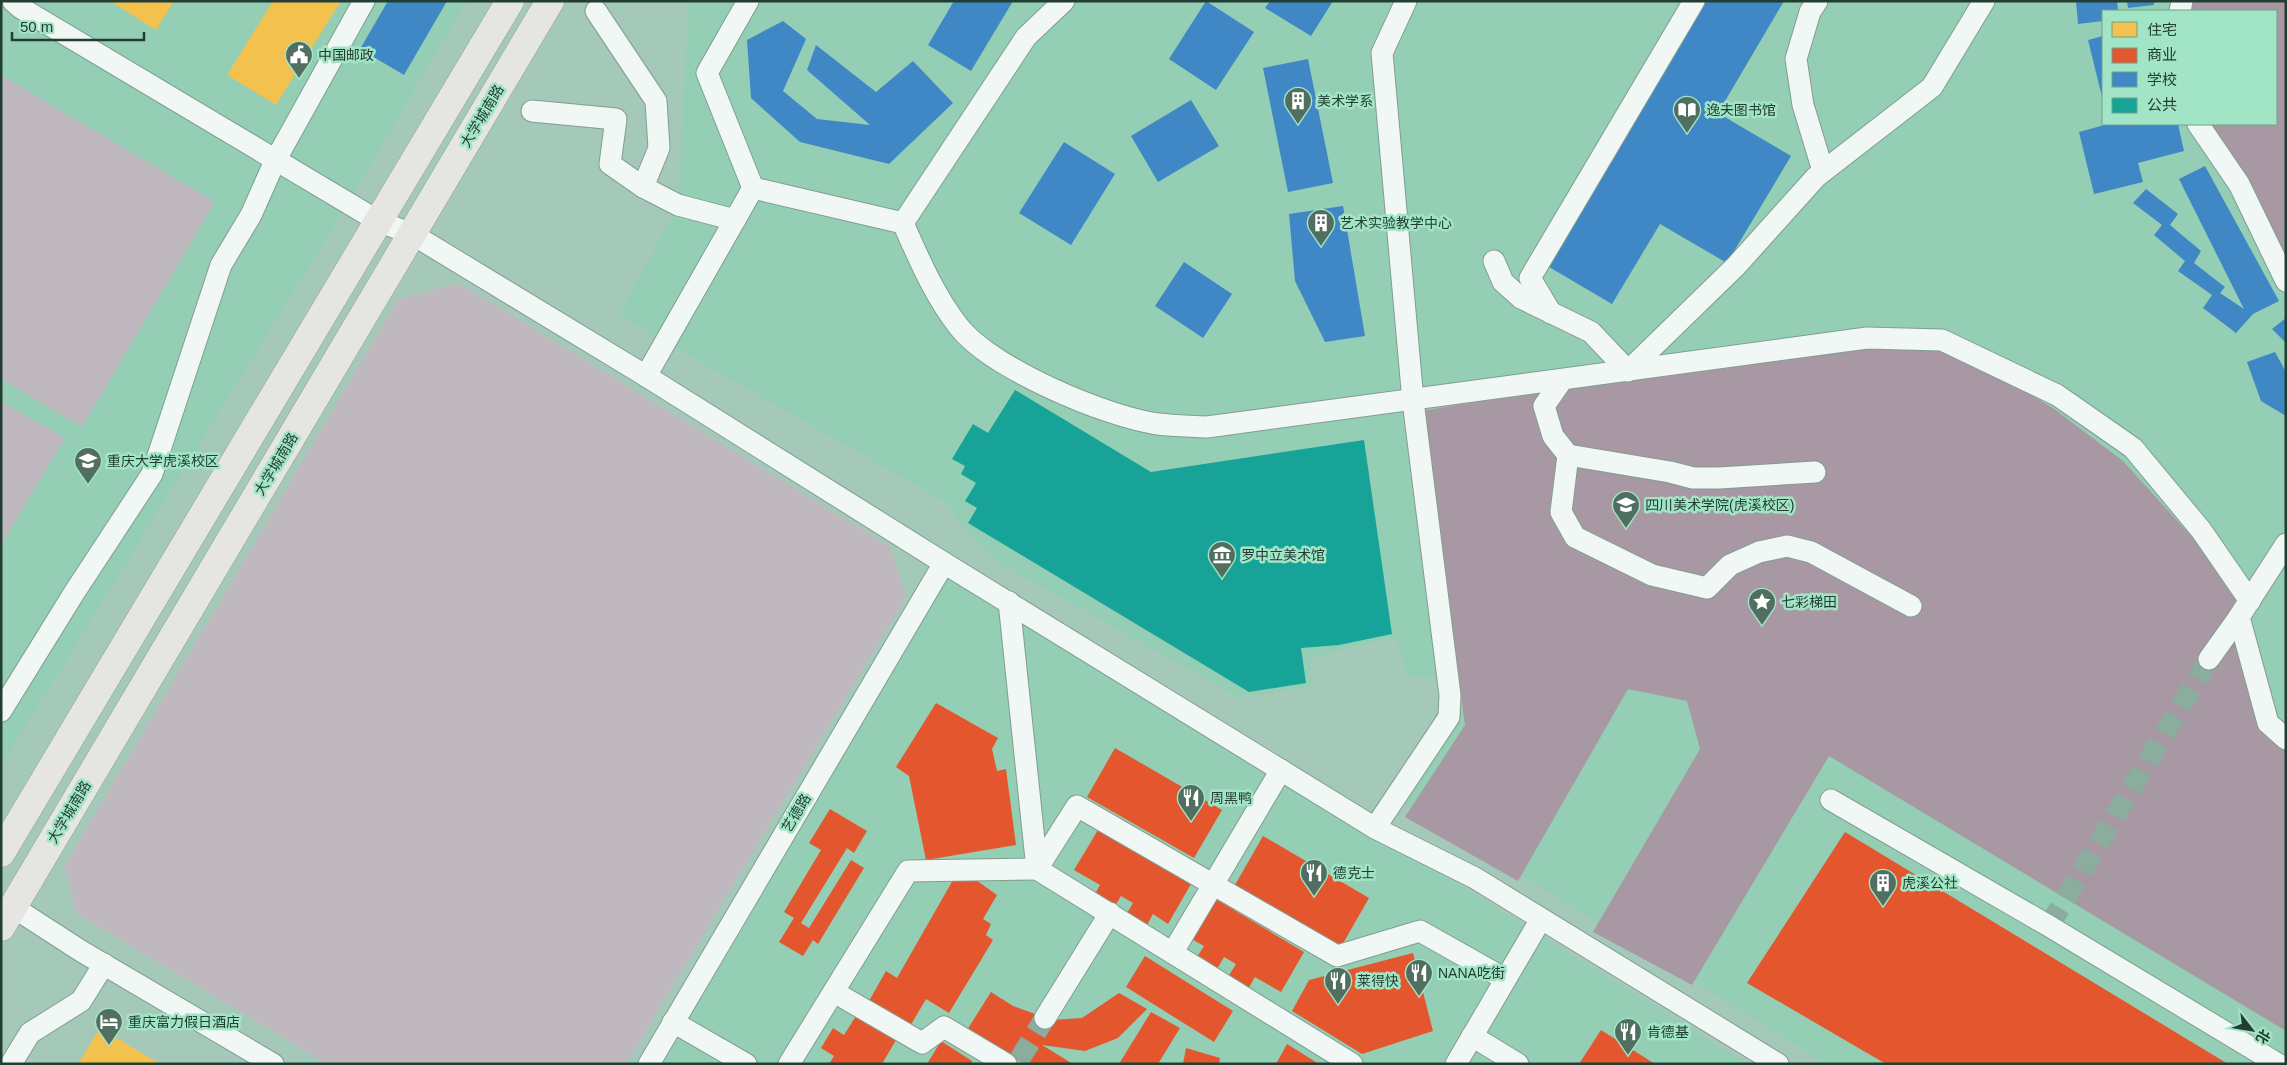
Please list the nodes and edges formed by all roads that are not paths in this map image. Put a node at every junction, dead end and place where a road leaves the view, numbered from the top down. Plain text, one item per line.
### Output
1 (13, 1) edge
2 (364, 1) edge
3 (510, 1) edge
4 (550, 1) edge
5 (748, 1) edge
6 (1064, 1) edge
7 (1406, 1) edge
8 (1694, 1) edge
9 (1817, 1) edge
10 (1984, 1) edge
11 (596, 11) dead end
12 (532, 111) dead end
13 (2199, 125) edge
14 (275, 161) junction
15 (1823, 172) junction
16 (643, 187) junction
17 (753, 188) junction
18 (735, 220) junction
19 (378, 221) junction
20 (903, 223) junction
21 (412, 234) junction
22 (1494, 261) dead end
23 (2286, 281) edge
24 (1551, 313) junction
25 (1628, 371) junction
26 (646, 376) junction
27 (1562, 380) junction
28 (1413, 401) junction
29 (1568, 455) junction
30 (1814, 472) dead end
31 (2286, 544) edge
32 (944, 563) junction
33 (1010, 602) junction
34 (1911, 606) dead end
35 (2245, 609) junction
36 (2209, 659) tunnel mouth
37 (1, 711) edge
38 (2286, 739) edge
39 (1281, 770) junction
40 (1831, 800) dead end
41 (1375, 828) junction
42 (1, 853) edge
43 (1037, 869) junction
44 (1212, 885) junction
45 (1110, 913) junction
46 (7, 917) edge
47 (1541, 918) junction
48 (1173, 952) junction
49 (104, 964) junction
50 (1505, 979) junction
51 (834, 992) junction
52 (1045, 1018) tunnel mouth
53 (674, 1022) junction
54 (1472, 1036) junction
55 (267, 1062) edge
56 (1014, 1063) edge
57 (11, 1064) edge
58 (649, 1064) edge
59 (746, 1064) edge
60 (789, 1064) edge
61 (1352, 1064) edge
62 (1456, 1064) edge
63 (1518, 1064) edge
64 (1778, 1064) edge
65 (2278, 1064) edge

1 - 14 street
2 - 14 street
3 - 19 main road
4 - 21 main road, 大学城南路
5 - 17 street
6 - 20 street
7 - 28 street
8 - 24 street
9 - 15 street
10 - 15 street
11 - 16 street
12 - 16 street
13 - 23 street
14 - 19 street
14 - 37 street
15 - 25 street
16 - 18 street
17 - 18 street
17 - 20 street
18 - 26 street
19 - 21 street
19 - 42 main road
20 - 28 street
21 - 26 street
21 - 46 main road, 大学城南路
22 - 24 street
24 - 25 street
25 - 27 street
25 - 35 street
26 - 32 street
27 - 28 street
27 - 29 street
28 - 41 street
29 - 30 street
29 - 34 street
31 - 35 street
32 - 33 street
32 - 53 street, 艺德路
33 - 39 street
33 - 43 street
35 - 36 street
35 - 38 street
39 - 41 street
39 - 44 street
40 - 65 street
41 - 47 street
43 - 44 street
43 - 45 street
43 - 51 street
44 - 48 street
44 - 50 street
45 - 48 street
45 - 52 street
46 - 49 street
47 - 50 street
47 - 64 street
48 - 61 street
49 - 55 street
49 - 57 street
50 - 54 street
51 - 56 street
51 - 60 street
53 - 58 street, 艺德路
53 - 59 street
54 - 62 street
54 - 63 street

